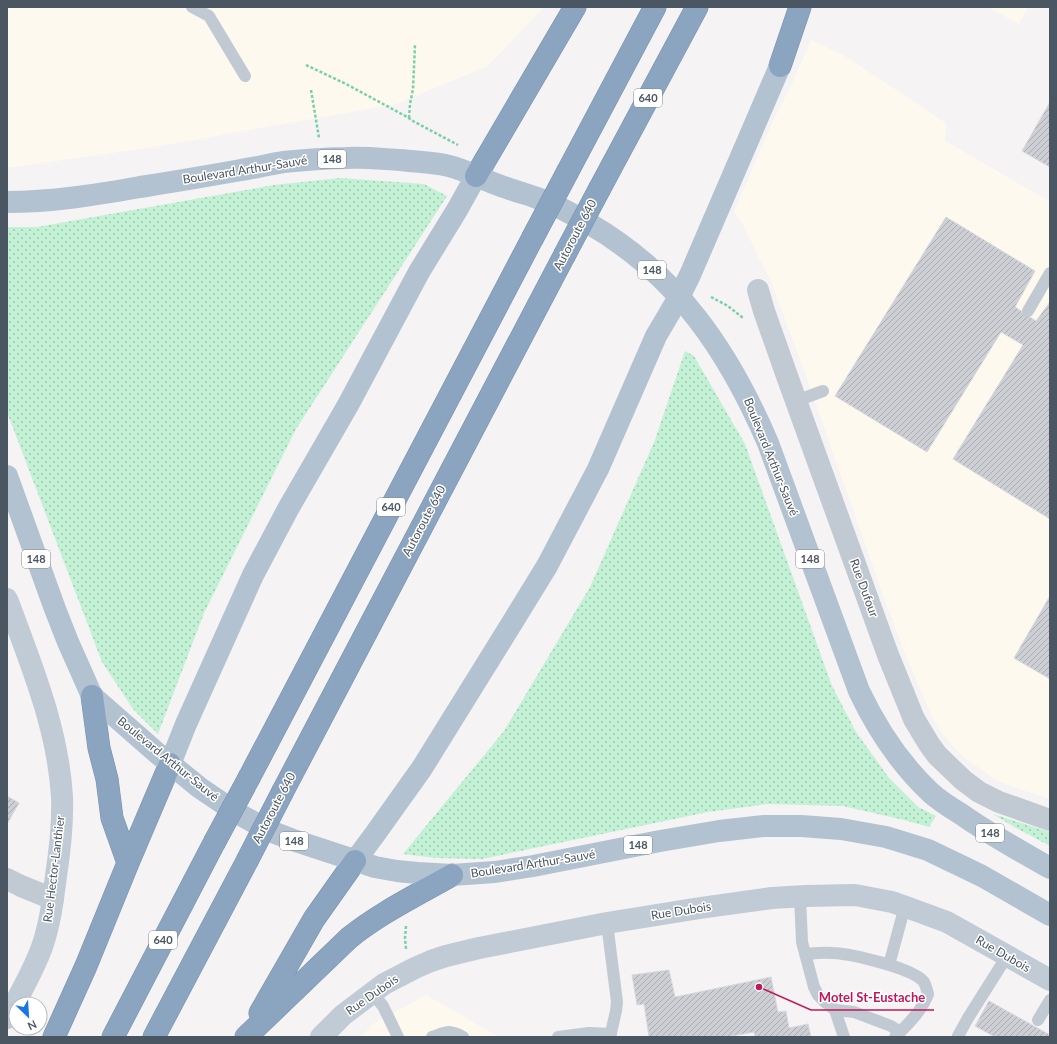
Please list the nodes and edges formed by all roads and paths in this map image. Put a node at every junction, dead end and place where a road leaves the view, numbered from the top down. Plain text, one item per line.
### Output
1 (192, 7) edge
2 (576, 7) edge
3 (655, 7) edge
4 (697, 7) edge
5 (800, 7) edge
6 (811, 7) edge
7 (415, 45) dead end
8 (306, 65) dead end
9 (780, 66) junction
10 (245, 76) dead end
11 (311, 90) dead end
12 (409, 118) junction
13 (320, 145) dead end
14 (463, 149) dead end
15 (476, 176) junction
16 (7, 202) edge
17 (1050, 273) edge
18 (758, 290) dead end
19 (679, 297) junction
20 (1028, 311) dead end
21 (823, 391) dead end
22 (796, 401) junction
23 (7, 476) edge
24 (7, 600) edge
25 (92, 696) junction
26 (170, 764) junction
27 (1050, 820) edge
28 (355, 861) junction
29 (128, 863) junction
30 (1050, 868) edge
31 (452, 876) junction
32 (7, 879) edge
33 (800, 896) junction
34 (52, 899) junction
35 (906, 906) junction
36 (1050, 915) edge
37 (607, 923) junction
38 (406, 925) dead end
39 (407, 951) dead end
40 (805, 954) junction
41 (1007, 956) junction
42 (889, 965) junction
43 (1050, 980) edge
44 (372, 993) junction
45 (1050, 1000) edge
46 (835, 1010) junction
47 (7, 1018) edge
48 (1038, 1020) dead end
49 (898, 1035) edge
50 (611, 1036) edge
51 (54, 1037) edge
52 (113, 1037) edge
53 (154, 1037) edge
54 (246, 1037) edge
55 (321, 1037) edge
56 (398, 1037) edge
57 (432, 1037) edge
58 (463, 1037) edge
59 (558, 1037) edge
60 (844, 1037) edge
61 (959, 1037) edge

1 - 10 lane
2 - 15 highway
3 - 52 highway, 640, bridge
4 - 53 highway, Autoroute 640 / 640, bridge
5 - 9 highway
6 - 9 street
7 - 12 path
8 - 12 path
9 - 19 main road
11 - 13 path
12 - 14 path
15 - 16 main road, Boulevard Arthur-Sauvé / 148
15 - 19 main road, Boulevard Arthur-Sauvé / 148
15 - 26 main road
17 - 20 lane
18 - 22 street, Rue Dufour
19 - 28 main road
19 - 30 main road, Boulevard Arthur-Sauvé / 148
21 - 22 lane
22 - 27 street, Rue Dufour
23 - 25 main road, Boulevard Arthur-Sauvé / 148
24 - 34 street, Rue Hector-Lanthier
25 - 26 main road, Boulevard Arthur-Sauvé / 148
25 - 29 highway
26 - 28 main road, Boulevard Arthur-Sauvé / 148
26 - 29 highway
28 - 31 main road, Boulevard Arthur-Sauvé / 148
28 - 54 highway
29 - 51 highway
31 - 36 main road, Boulevard Arthur-Sauvé / 148
31 - 54 highway
32 - 34 street
33 - 35 street, Rue Dubois
33 - 37 street, Rue Dubois
33 - 40 lane
34 - 47 street, Rue Hector-Lanthier
35 - 41 street, Rue Dubois
35 - 42 lane
37 - 44 street, Rue Dubois
37 - 50 lane
38 - 39 path
40 - 42 lane
40 - 46 lane
41 - 43 street, Rue Dubois
41 - 61 lane
42 - 49 lane
44 - 55 street, Rue Dubois
44 - 56 lane
45 - 48 lane
46 - 49 lane
46 - 60 lane
50 - 59 lane
57 - 58 lane

